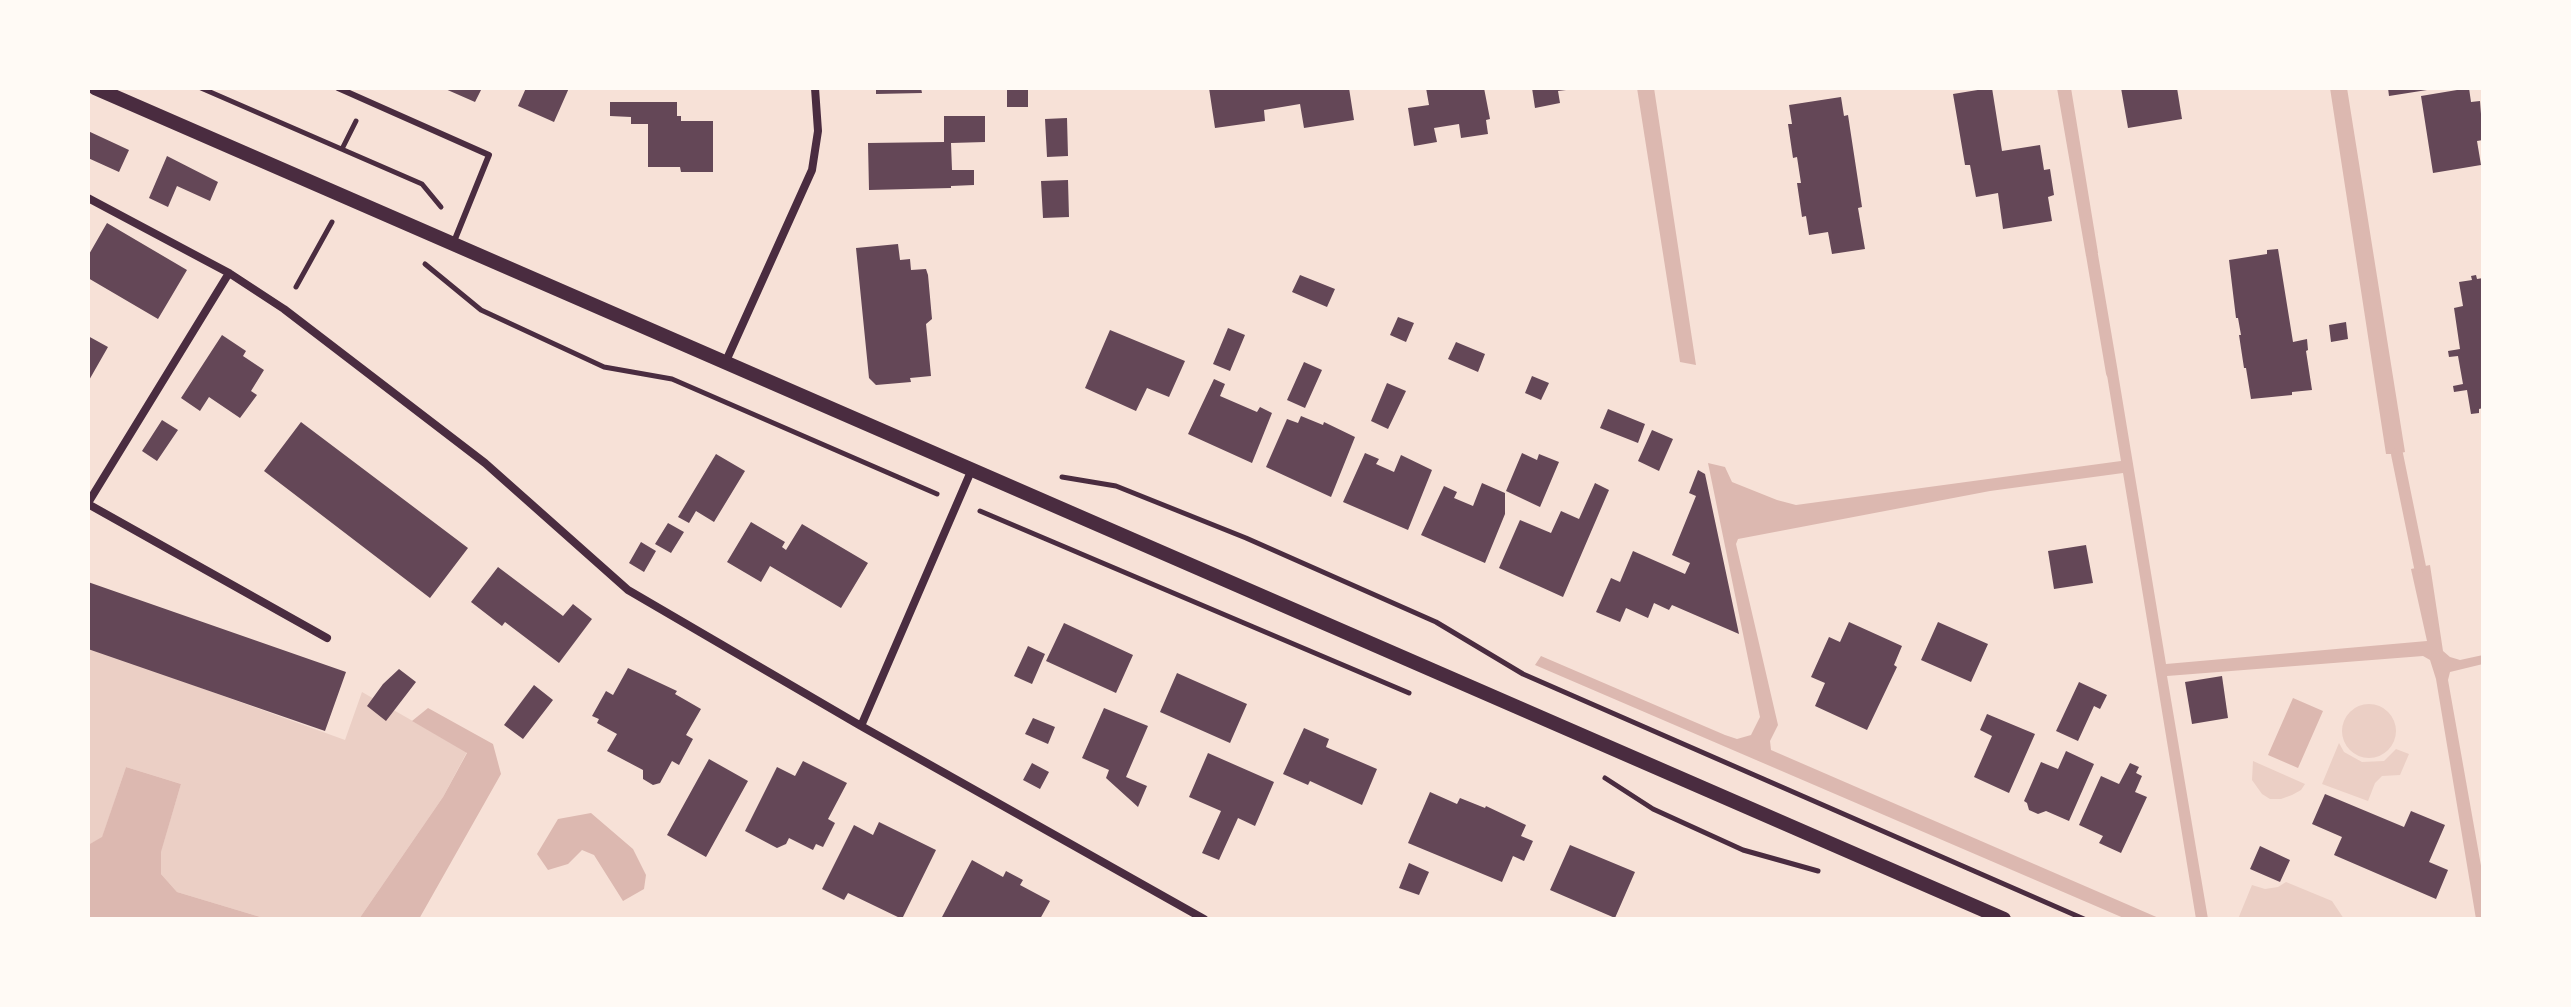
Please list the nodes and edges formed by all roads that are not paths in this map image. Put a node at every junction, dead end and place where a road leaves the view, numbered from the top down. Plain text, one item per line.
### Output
1 (95, 88) edge
2 (338, 88) edge
3 (815, 88) edge
4 (88, 198) edge
5 (453, 244) junction
6 (229, 273) junction
7 (726, 361) junction
8 (972, 469) junction
9 (88, 503) edge
10 (327, 638) dead end
11 (861, 726) junction
12 (1204, 919) edge
13 (2004, 919) edge

1 - 5 street
2 - 5 lane
3 - 7 street
4 - 6 street
5 - 7 street
6 - 9 street
6 - 11 street
7 - 8 street
8 - 11 street
8 - 13 street
9 - 10 street
11 - 12 street

